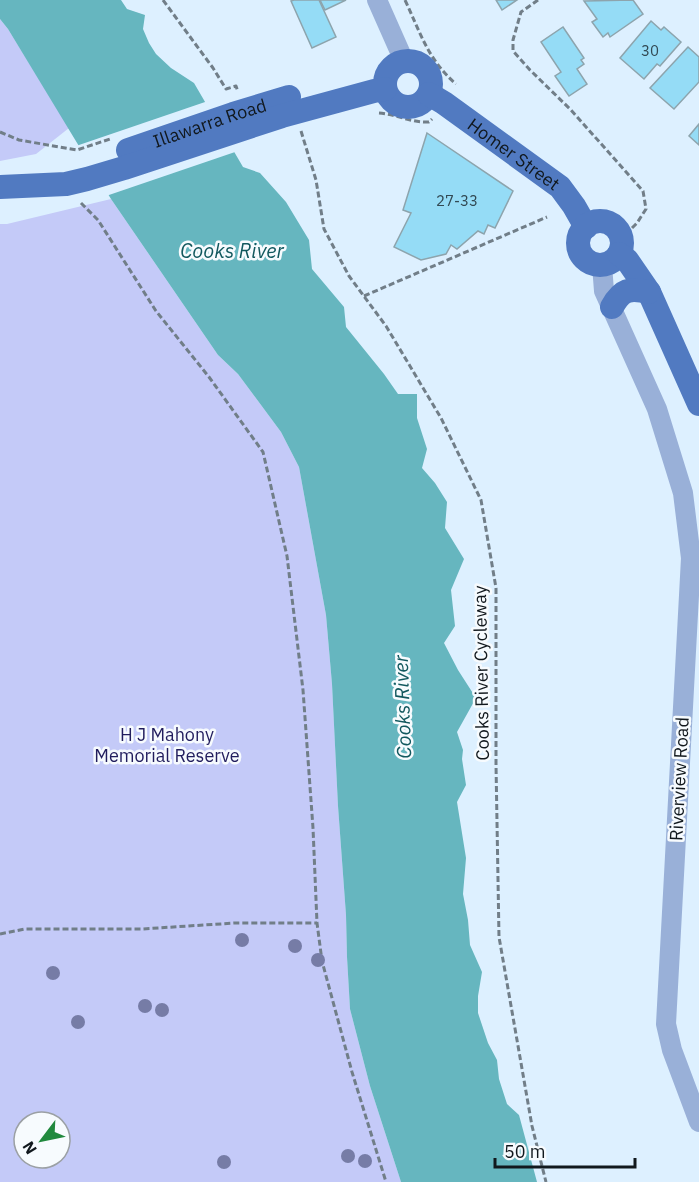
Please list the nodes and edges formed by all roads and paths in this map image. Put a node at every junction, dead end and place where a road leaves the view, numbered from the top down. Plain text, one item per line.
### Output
1 (163, 0) edge
2 (377, 0) edge
3 (405, 0) edge
4 (538, 0) edge
5 (393, 74) junction
6 (454, 87) dead end
7 (432, 105) junction
8 (237, 113) junction
9 (371, 113) dead end
10 (301, 128) dead end
11 (0, 132) edge
12 (82, 164) junction
13 (0, 188) edge
14 (80, 202) dead end
15 (546, 218) dead end
16 (586, 227) junction
17 (631, 229) dead end
18 (611, 260) junction
19 (649, 292) junction
20 (364, 296) junction
21 (612, 307) junction
22 (699, 404) edge
23 (317, 923) junction
24 (0, 934) edge
25 (699, 1122) edge
26 (386, 1182) edge
27 (546, 1182) edge

1 - 8 path
2 - 5 street
3 - 6 path
4 - 17 path
5 - 7 main road
5 - 7 main road
5 - 8 main road, Illawarra Road
7 - 9 path
7 - 16 main road, Homer Street
8 - 12 main road, Illawarra Road
10 - 20 path, Cooks River Cycleway
11 - 12 path
12 - 13 main road, Illawarra Road
14 - 23 path
15 - 20 path
16 - 18 main road
16 - 18 main road
18 - 19 main road
18 - 21 street, Riverview Road
19 - 21 main road
19 - 22 main road
20 - 27 path, Cooks River Cycleway
21 - 25 street, Riverview Road
23 - 24 path
23 - 26 path

